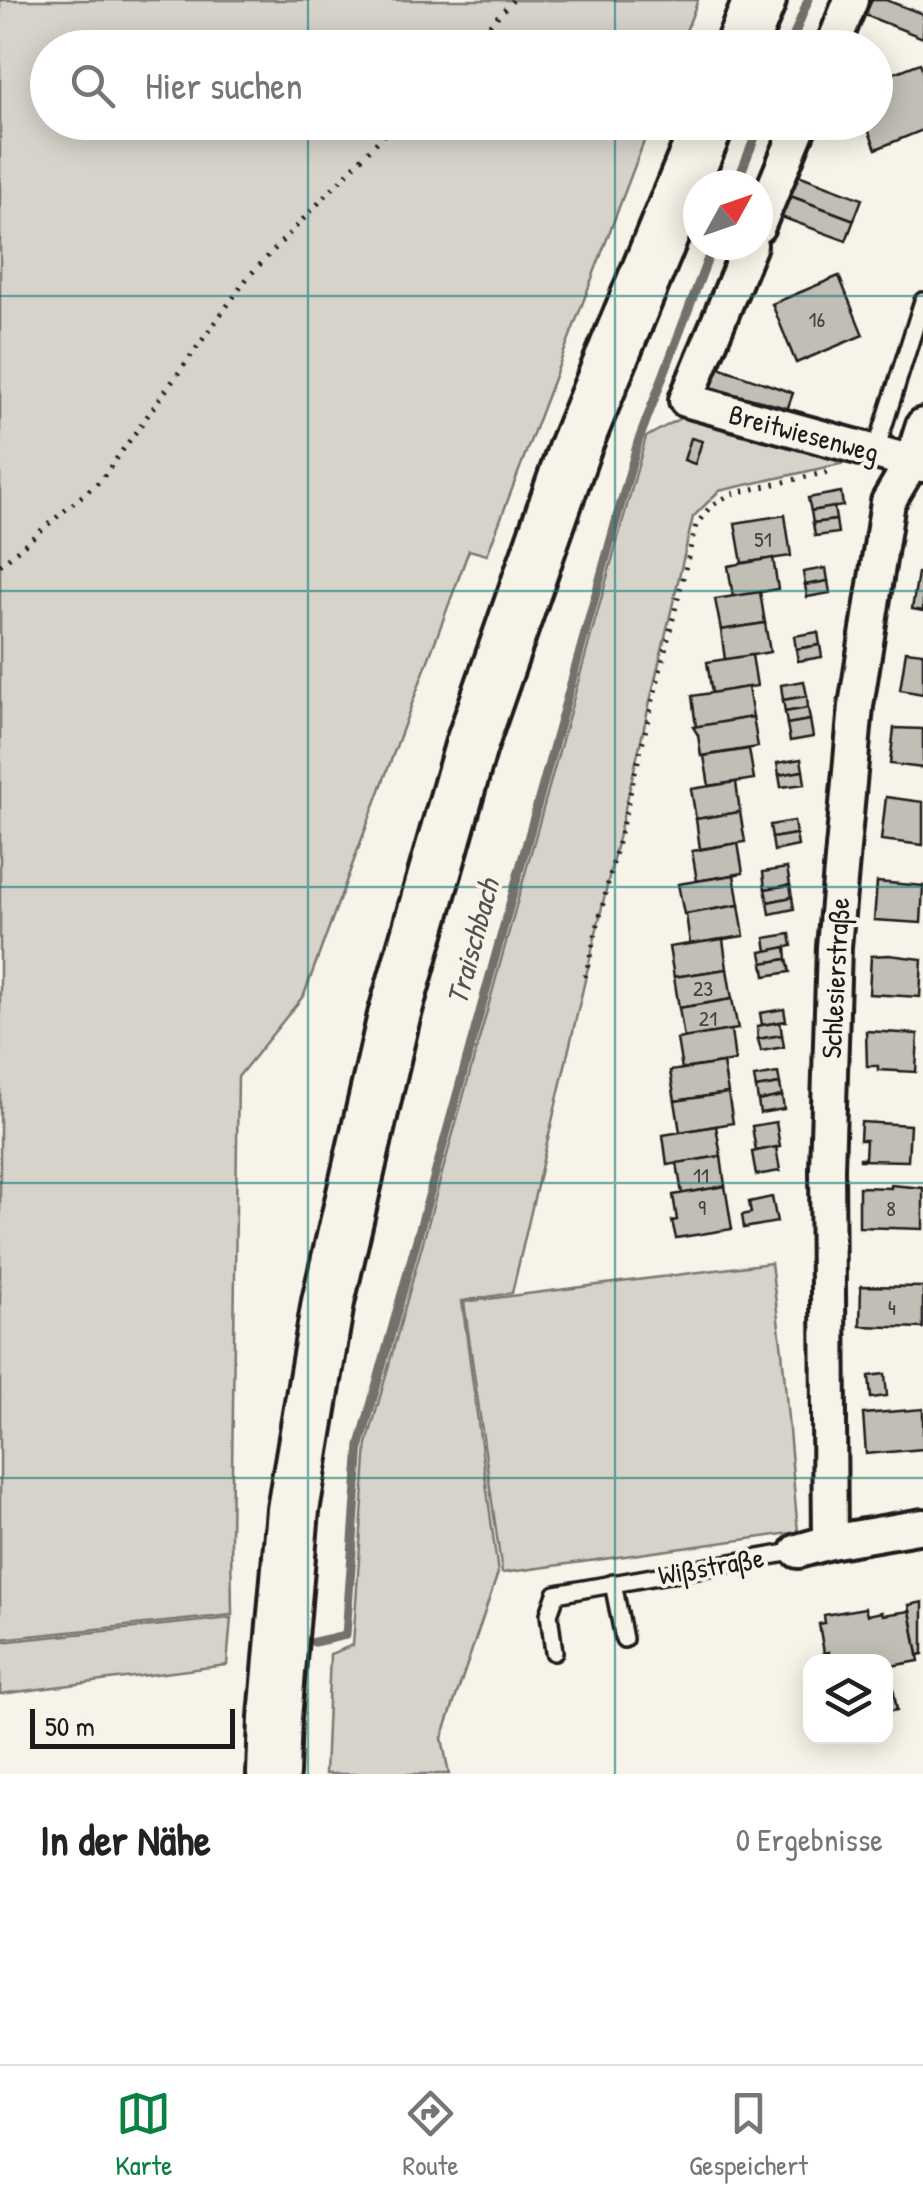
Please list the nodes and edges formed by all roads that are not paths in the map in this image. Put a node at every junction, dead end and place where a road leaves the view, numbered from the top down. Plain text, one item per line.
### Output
1 (760, 0) edge
2 (852, 0) edge
3 (748, 30) edge
4 (840, 30) edge
5 (702, 140) edge
6 (794, 140) edge
7 (773, 190) edge
8 (744, 260) edge
9 (923, 301) edge
10 (923, 425) edge
11 (875, 453) junction
12 (917, 464) edge
13 (923, 1526) edge
14 (830, 1542) junction
15 (798, 1551) joint
16 (613, 1583) junction
17 (624, 1638) dead end
18 (554, 1652) dead end
19 (273, 1774) edge

1 - 3 main road
2 - 4 street
5 - 19 main road
6 - 7 street
8 - 11 street, Breitwiesenweg
9 - 11 lane
10 - 12 street, Schlesierstraße
11 - 12 street, Breitwiesenweg
12 - 14 street, Schlesierstraße
13 - 14 street, Wißstraße
14 - 15 street, Wißstraße
15 - 16 lane, Wißstraße
16 - 17 lane
16 - 18 lane, Wißstraße

